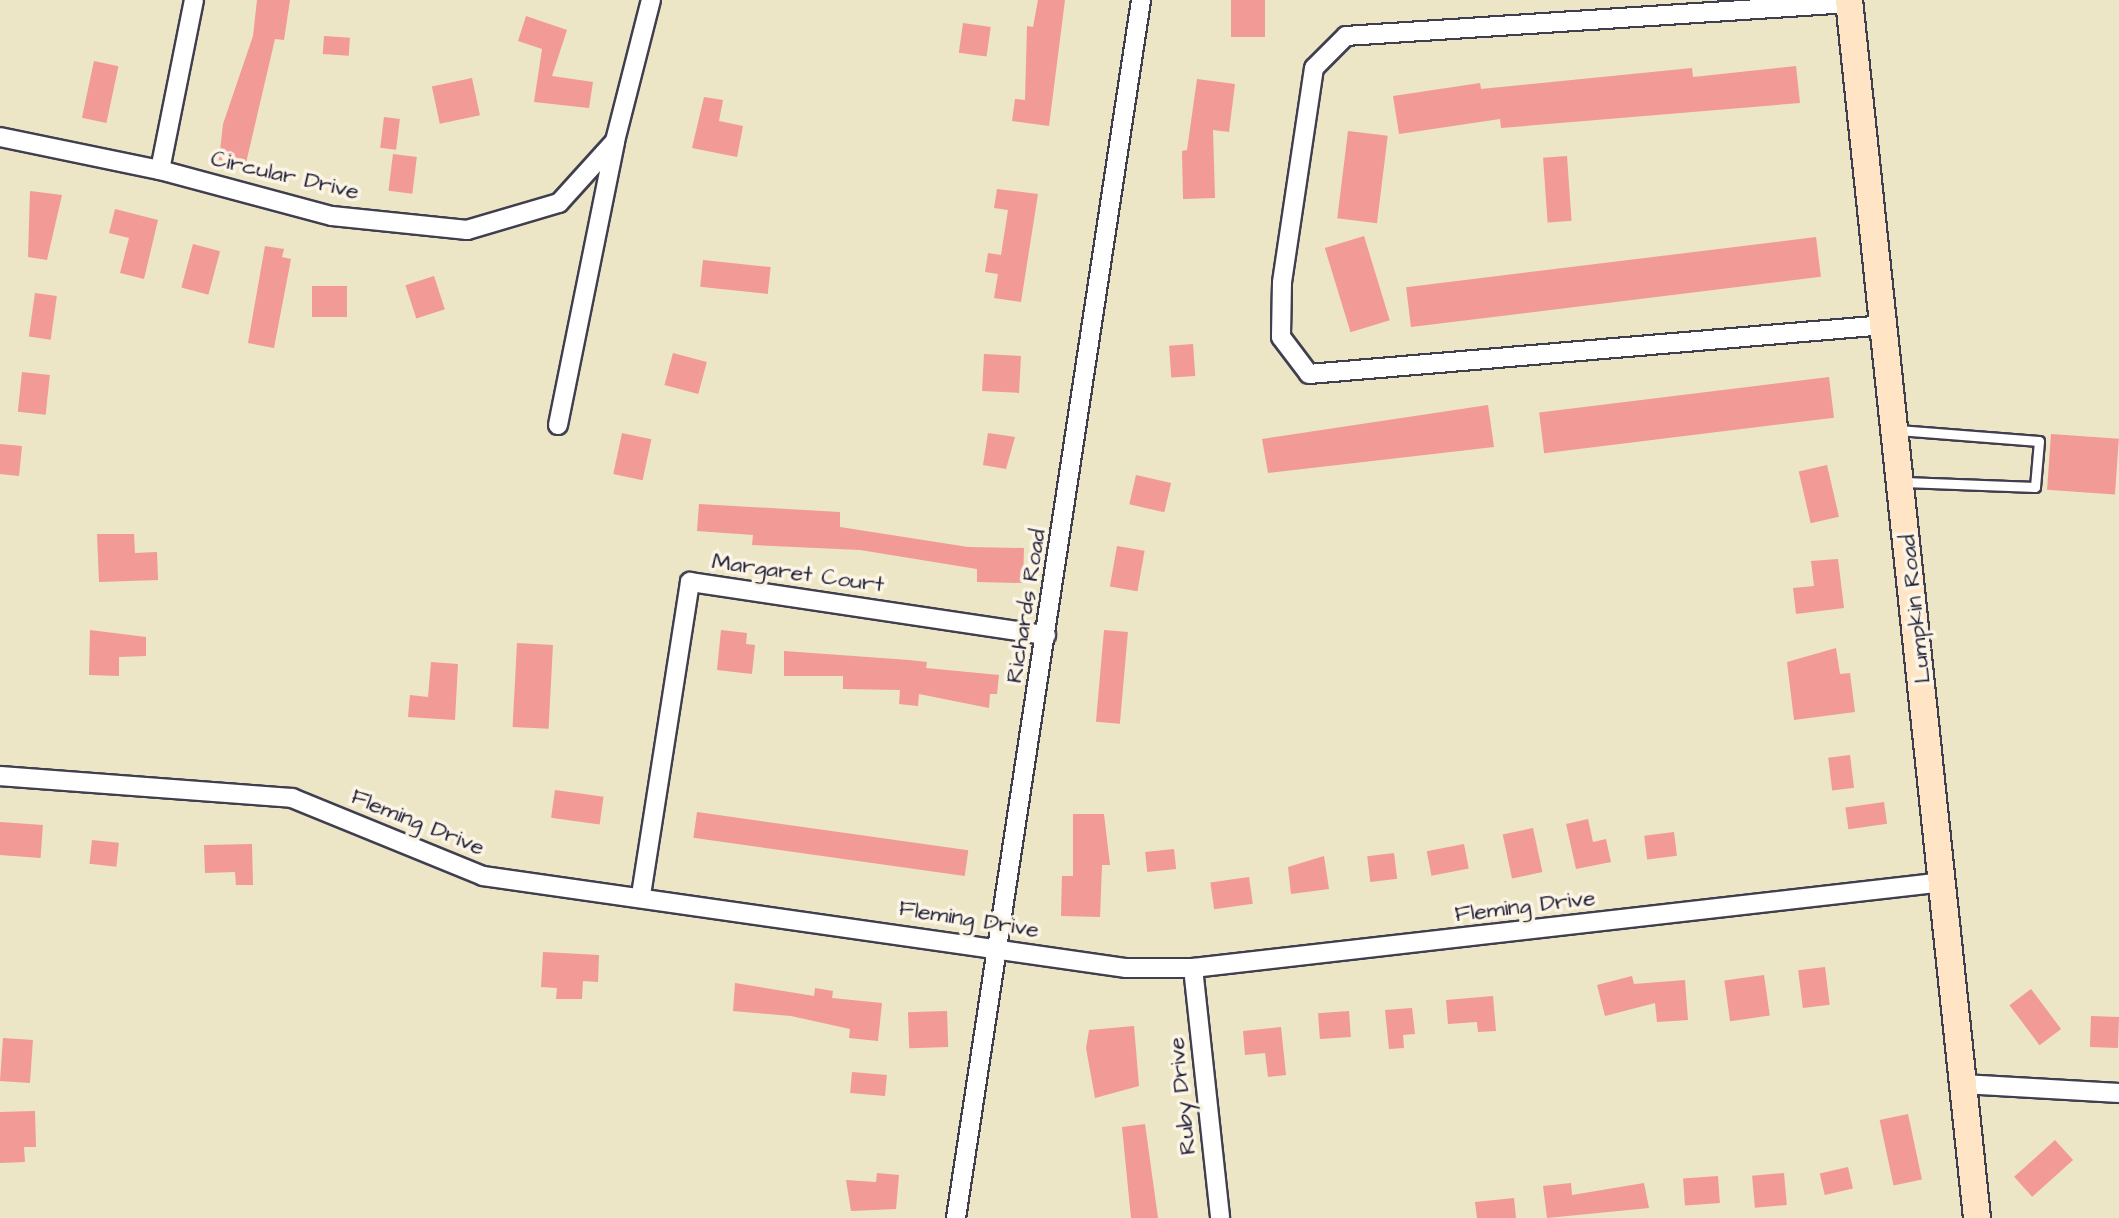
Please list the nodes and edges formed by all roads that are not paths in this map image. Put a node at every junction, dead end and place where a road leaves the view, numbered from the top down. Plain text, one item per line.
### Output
1 (194, 0) edge
2 (652, 0) edge
3 (1141, 0) edge
4 (1849, 1) edge
5 (0, 137) edge
6 (615, 141) junction
7 (160, 170) junction
8 (1885, 325) junction
9 (558, 425) dead end
10 (1896, 430) junction
11 (1902, 482) junction
12 (1046, 635) junction
13 (0, 775) edge
14 (1944, 882) junction
15 (640, 895) junction
16 (998, 948) junction
17 (1193, 968) junction
18 (1963, 1084) junction
19 (2119, 1093) edge
20 (956, 1218) edge
21 (1220, 1218) edge
22 (1977, 1218) edge

1 - 7 street
2 - 6 street, Circular Drive
3 - 12 street, Richards Road
4 - 8 main road, Lumpkin Road
4 - 8 street
5 - 7 street, Circular Drive
6 - 7 street, Circular Drive
6 - 9 street, Circular Drive
8 - 10 main road, Lumpkin Road
10 - 11 main road, Lumpkin Road
10 - 11 lane
11 - 14 main road, Lumpkin Road
12 - 15 street, Margaret Court
12 - 16 street, Richards Road
13 - 15 street, Fleming Drive
14 - 17 street, Fleming Drive
14 - 18 main road, Lumpkin Road
15 - 16 street, Fleming Drive
16 - 17 street, Fleming Drive
16 - 20 street, Richards Road
17 - 21 street, Ruby Drive
18 - 19 street
18 - 22 main road, Lumpkin Road

